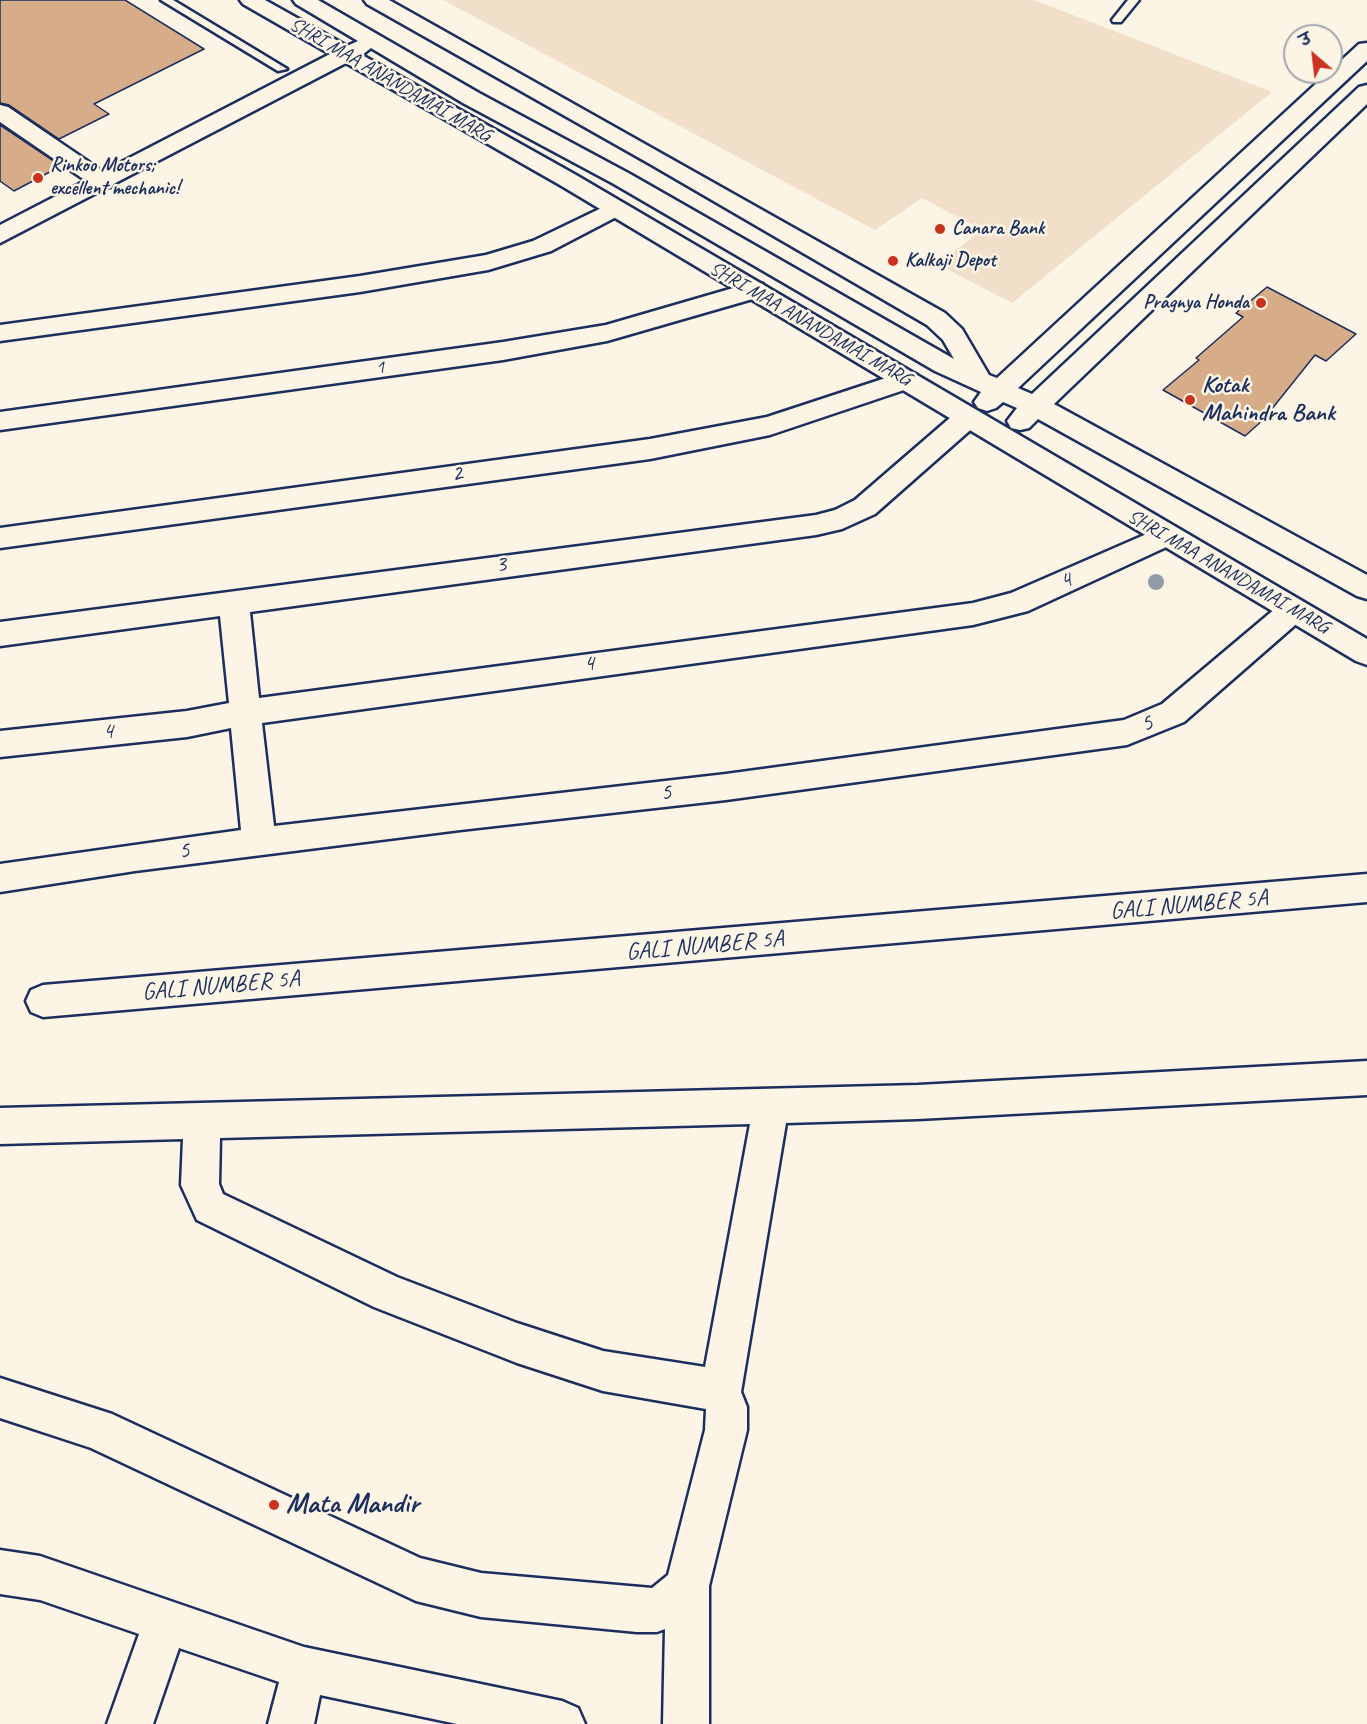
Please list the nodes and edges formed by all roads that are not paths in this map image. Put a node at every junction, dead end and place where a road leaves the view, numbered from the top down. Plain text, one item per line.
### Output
1 (166, 0) edge
2 (250, 0) edge
3 (303, 0) edge
4 (1134, 0) edge
5 (381, 4) edge
6 (410, 20) junction
7 (1116, 20) dead end
8 (354, 28) junction
9 (374, 39) junction
10 (1367, 49) edge
11 (336, 50) junction
12 (282, 69) junction
13 (1367, 92) edge
14 (0, 112) edge
15 (658, 159) junction
16 (95, 177) junction
17 (622, 179) junction
18 (614, 209) junction
19 (0, 218) edge
20 (0, 235) edge
21 (754, 290) junction
22 (0, 333) edge
23 (908, 380) junction
24 (990, 386) junction
25 (1036, 406) junction
26 (967, 418) junction
27 (0, 421) edge
28 (1000, 438) junction
29 (1165, 536) junction
30 (0, 538) edge
31 (1367, 588) edge
32 (234, 604) junction
33 (1292, 610) junction
34 (0, 634) edge
35 (1367, 653) edge
36 (244, 713) junction
37 (0, 744) edge
38 (259, 842) junction
39 (0, 878) edge
40 (1367, 888) edge
41 (43, 1001) dead end
42 (1367, 1078) edge
43 (771, 1106) junction
44 (202, 1120) junction
45 (0, 1126) edge
46 (720, 1395) junction
47 (0, 1398) edge
48 (0, 1572) edge
49 (687, 1586) junction
50 (166, 1620) junction
51 (304, 1669) junction
52 (130, 1724) edge
53 (291, 1724) edge
54 (562, 1724) edge
55 (686, 1724) edge

1 - 12 lane
2 - 11 street, SHRI MAA ANANDAMAI MARG
3 - 8 street, SHRI MAA ANANDAMAI MARG
4 - 7 lane
5 - 6 street
5 - 8 street
6 - 9 street
6 - 15 street
8 - 9 street, SHRI MAA ANANDAMAI MARG
8 - 11 street
9 - 11 street
9 - 17 street, SHRI MAA ANANDAMAI MARG
10 - 24 street, 3
11 - 12 street
11 - 16 street
11 - 18 street, SHRI MAA ANANDAMAI MARG
12 - 16 street
13 - 25 street
14 - 16 street
15 - 17 street
15 - 24 street
16 - 19 street
16 - 20 street
17 - 24 street, SHRI MAA ANANDAMAI MARG
18 - 21 street, SHRI MAA ANANDAMAI MARG
18 - 22 street
21 - 23 street, SHRI MAA ANANDAMAI MARG
21 - 27 street, 1
23 - 26 street, SHRI MAA ANANDAMAI MARG
23 - 30 street, 2
24 - 25 street, SHRI MAA ANANDAMAI MARG
24 - 26 street, 3
25 - 28 street
25 - 31 street, SHRI MAA ANANDAMAI MARG
26 - 28 street, SHRI MAA ANANDAMAI MARG
26 - 32 street, 3
28 - 29 street, SHRI MAA ANANDAMAI MARG
29 - 33 street, SHRI MAA ANANDAMAI MARG
29 - 36 street, 4
32 - 34 street, 3
32 - 36 street
33 - 35 street, SHRI MAA ANANDAMAI MARG
33 - 38 street, 5
36 - 37 street, 4
36 - 38 street
38 - 39 street, 5
40 - 41 street, GALI NUMBER 5A
42 - 43 street
43 - 44 street
43 - 46 street
44 - 45 street
44 - 46 street
46 - 49 street
47 - 49 street
48 - 50 street
49 - 55 street
50 - 51 street
50 - 52 street
51 - 53 street
51 - 54 street

